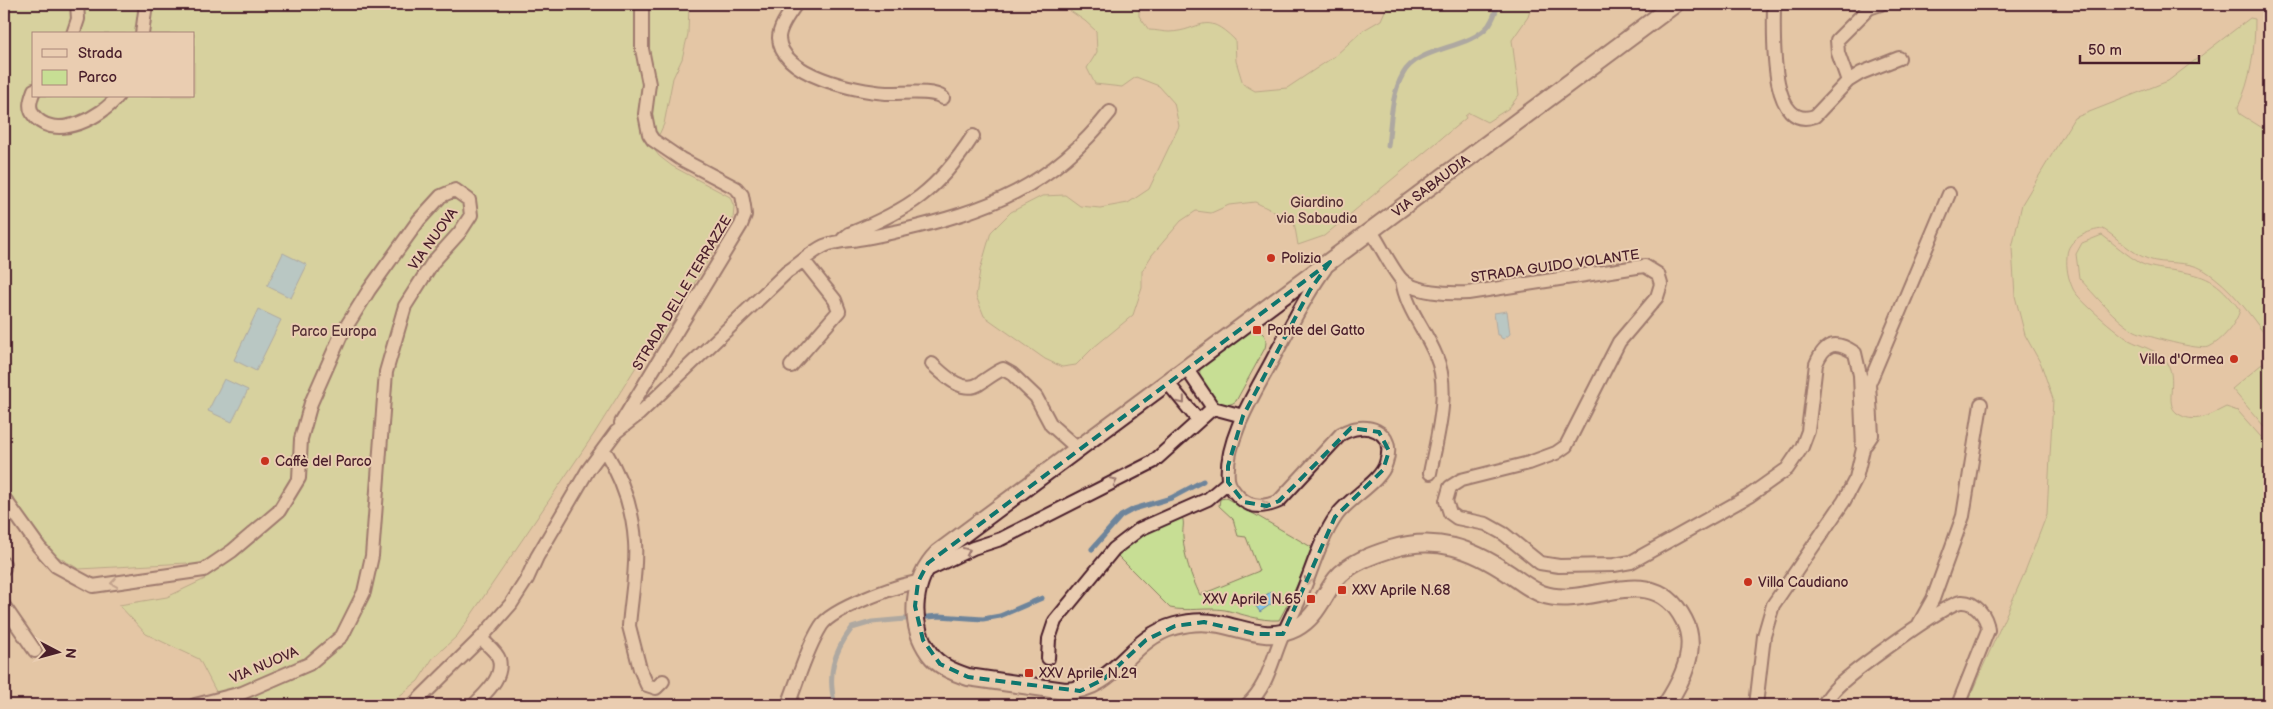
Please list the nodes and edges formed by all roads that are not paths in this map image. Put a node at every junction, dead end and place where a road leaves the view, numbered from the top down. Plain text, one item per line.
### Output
1 (78, 4) edge
2 (146, 4) edge
3 (642, 4) edge
4 (796, 4) edge
5 (1675, 4) edge
6 (1774, 4) edge
7 (1873, 5) edge
8 (74, 32) edge
9 (142, 32) edge
10 (1899, 58) dead end
11 (1848, 81) junction
12 (32, 96) edge
13 (116, 98) edge
14 (943, 98) dead end
15 (1110, 112) dead end
16 (973, 136) dead end
17 (1949, 194) dead end
18 (1371, 231) junction
19 (840, 241) junction
20 (804, 261) junction
21 (1330, 262) junction
22 (1402, 280) junction
23 (932, 364) dead end
24 (791, 366) dead end
25 (1186, 368) junction
26 (1167, 382) junction
27 (1981, 404) dead end
28 (1213, 408) junction
29 (1243, 416) junction
30 (1198, 420) junction
31 (616, 432) junction
32 (1862, 445) junction
33 (604, 449) junction
34 (1078, 449) junction
35 (1430, 473) dead end
36 (1228, 482) junction
37 (4, 498) edge
38 (921, 577) junction
39 (4, 606) edge
40 (1918, 626) junction
41 (1283, 634) junction
42 (481, 638) junction
43 (35, 651) dead end
44 (1048, 658) dead end
45 (663, 681) dead end
46 (195, 705) edge
47 (413, 705) edge
48 (474, 705) edge
49 (788, 705) edge
50 (1247, 705) edge
51 (1666, 705) edge
52 (1756, 705) edge
53 (1822, 705) edge
54 (1958, 705) edge

1 - 8 street
2 - 9 street
3 - 31 street, STRADA DELLE TERRAZZE
4 - 14 street
5 - 18 street, VIA SABAUDIA
6 - 11 street
7 - 11 street
10 - 11 street
12 - 13 street
15 - 19 street, STRADA DELLE TERRAZZE
16 - 19 street, STRADA DELLE TERRAZZE
17 - 32 street, STRADA GUIDO VOLANTE
18 - 21 street, VIA SABAUDIA
18 - 22 street
19 - 20 street, STRADA DELLE TERRAZZE
20 - 24 street
20 - 31 street, STRADA DELLE TERRAZZE
21 - 25 street
21 - 29 street, VIA SABAUDIA
22 - 32 street, STRADA GUIDO VOLANTE
22 - 35 street
23 - 34 street
25 - 26 street
25 - 28 street
26 -> 30 street
26 - 34 street
27 - 40 street
28 - 29 street
28 - 30 street
29 - 36 street, VIA SABAUDIA
38 -> 30 street
31 - 33 street, STRADA DELLE TERRAZZE
32 - 52 street, STRADA GUIDO VOLANTE
33 - 42 street, STRADA DELLE TERRAZZE
33 - 45 street
34 - 38 street
36 -> 41 street
36 - 44 street
46 -> 37 street, VIA NUOVA
38 - 41 street
38 - 49 street
39 - 43 street
40 - 53 street
40 - 54 street
41 - 50 street
41 - 51 street
42 - 47 street, STRADA DELLE TERRAZZE
42 - 48 street

